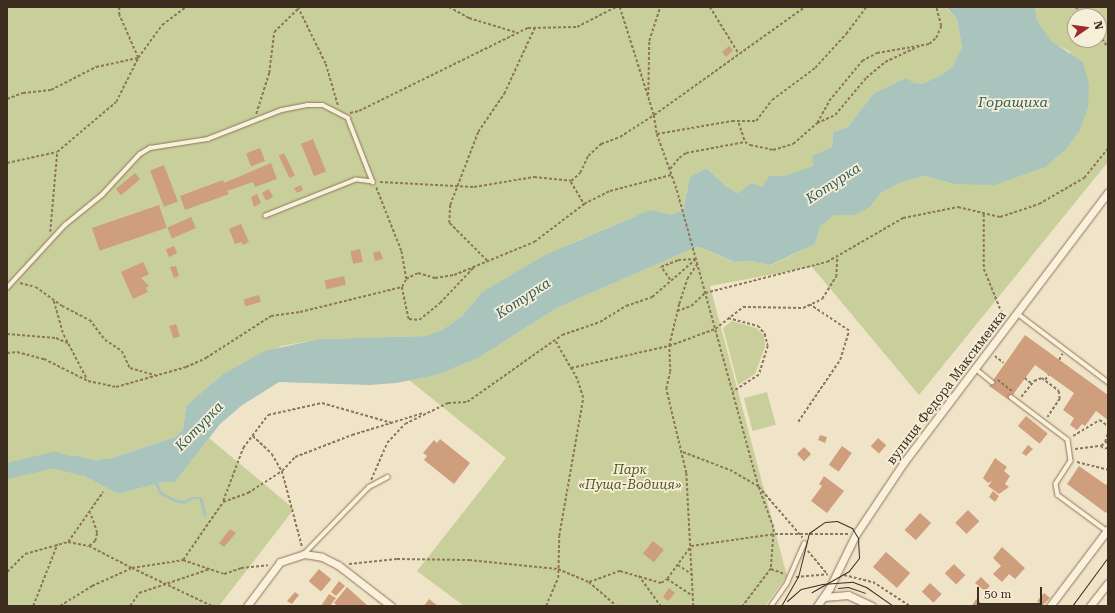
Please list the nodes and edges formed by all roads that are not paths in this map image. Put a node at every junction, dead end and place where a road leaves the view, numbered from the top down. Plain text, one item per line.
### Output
1 (1108, 192) edge
2 (266, 216) dead end
3 (7, 288) edge
4 (1018, 314) junction
5 (976, 369) junction
6 (992, 382) dead end
7 (1108, 382) edge
8 (1011, 397) dead end
9 (388, 477) dead end
10 (1107, 530) edge
11 (804, 544) road end
12 (304, 554) junction
13 (1108, 583) edge
14 (824, 597) junction
15 (247, 606) edge
16 (391, 606) edge
17 (771, 606) edge
18 (817, 606) edge
19 (872, 606) edge
20 (1050, 606) edge
21 (1090, 606) edge

1 - 4 street, вулиця Федора Максименка
2 - 3 lane
4 - 5 street, вулиця Федора Максименка
4 - 7 lane
5 - 6 lane
5 - 14 street, вулиця Федора Максименка
8 - 10 lane
9 - 12 lane
10 - 20 street
11 - 17 lane
12 - 15 street
12 - 16 street
13 - 21 street
14 - 18 street, вулиця Федора Максименка
14 - 19 street

